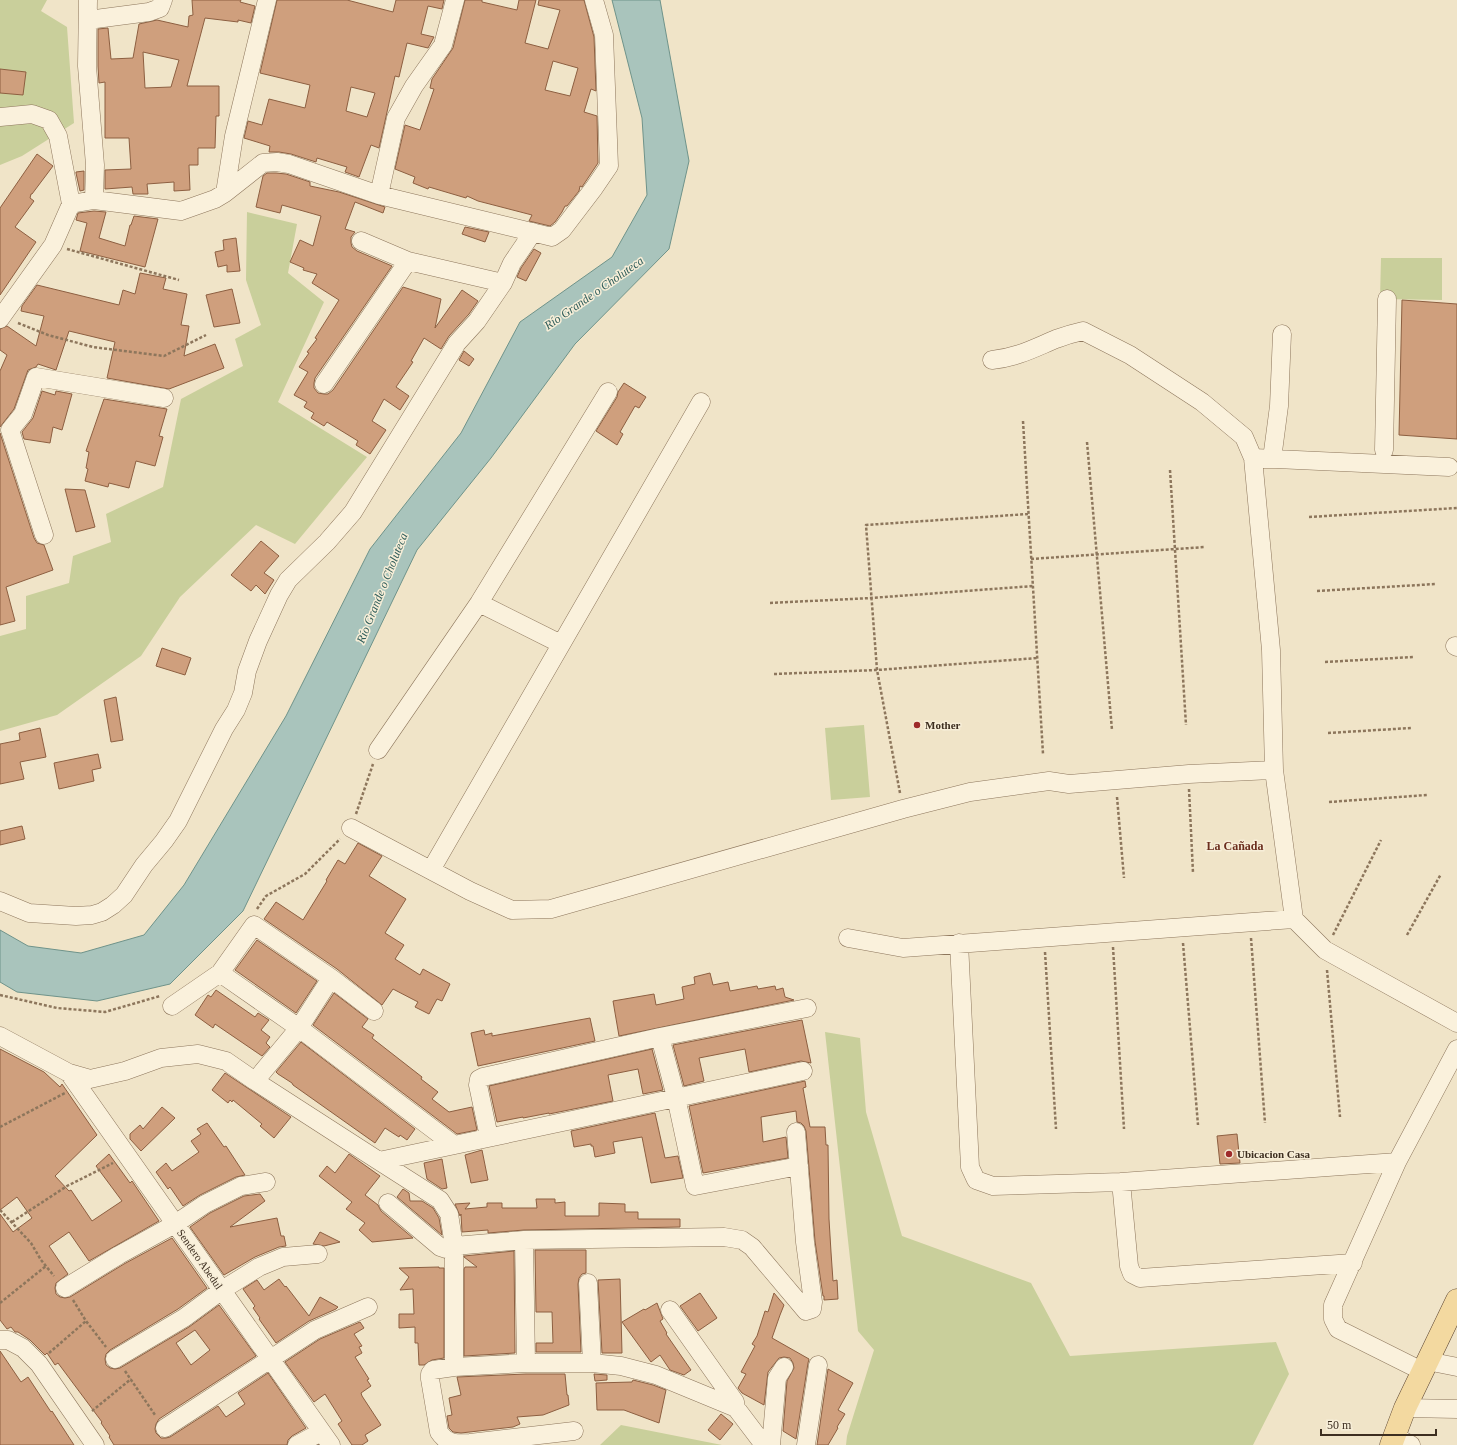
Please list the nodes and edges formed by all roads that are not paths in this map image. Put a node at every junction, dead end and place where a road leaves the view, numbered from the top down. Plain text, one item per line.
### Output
1 (88, 0) edge
2 (164, 0) edge
3 (267, 0) edge
4 (455, 0) edge
5 (594, 0) edge
6 (88, 20) junction
7 (0, 117) edge
8 (225, 193) junction
9 (378, 195) junction
10 (94, 200) junction
11 (71, 204) junction
12 (533, 232) junction
13 (361, 241) dead end
14 (408, 261) junction
15 (503, 282) junction
16 (1387, 299) dead end
17 (1, 318) edge
18 (1282, 334) dead end
19 (992, 360) dead end
20 (324, 384) dead end
21 (608, 392) dead end
22 (164, 398) dead end
23 (701, 402) dead end
24 (5, 430) edge
25 (1384, 450) dead end
26 (1253, 458) junction
27 (1272, 459) junction
28 (1448, 467) dead end
29 (44, 535) dead end
30 (479, 603) junction
31 (561, 644) junction
32 (378, 750) road end
33 (1274, 770) junction
34 (351, 828) road end
35 (431, 870) junction
36 (0, 901) edge
37 (1294, 919) junction
38 (848, 938) dead end
39 (959, 944) junction
40 (220, 973) junction
41 (331, 978) junction
42 (169, 999) road end
43 (807, 1008) dead end
44 (374, 1011) dead end
45 (1457, 1023) edge
46 (299, 1028) junction
47 (0, 1036) edge
48 (660, 1037) junction
49 (1457, 1049) edge
50 (803, 1071) dead end
51 (73, 1079) junction
52 (255, 1081) junction
53 (676, 1097) junction
54 (796, 1132) dead end
55 (489, 1137) junction
56 (454, 1145) junction
57 (379, 1161) junction
58 (1397, 1162) junction
59 (799, 1166) junction
60 (266, 1182) dead end
61 (1121, 1182) junction
62 (388, 1203) dead end
63 (175, 1224) junction
64 (524, 1240) junction
65 (454, 1246) junction
66 (318, 1254) dead end
67 (1353, 1263) junction
68 (588, 1282) dead end
69 (66, 1288) road end
70 (222, 1290) junction
71 (1457, 1300) edge
72 (368, 1307) dead end
73 (670, 1310) dead end
74 (0, 1340) edge
75 (115, 1359) road end
76 (271, 1360) junction
77 (526, 1363) junction
78 (592, 1363) junction
79 (818, 1365) dead end
80 (1425, 1366) junction
81 (454, 1367) junction
82 (784, 1367) dead end
83 (1457, 1367) edge
84 (736, 1408) junction
85 (1405, 1408) junction
86 (1457, 1409) edge
87 (165, 1428) road end
88 (574, 1431) dead end
89 (326, 1438) edge
90 (1399, 1442) edge
91 (487, 1443) edge
92 (95, 1445) edge
93 (297, 1445) edge
94 (764, 1445) edge
95 (771, 1445) edge
96 (806, 1445) edge

1 - 6 street
2 - 6 street
3 - 8 street
4 - 9 street
5 - 12 street
6 - 10 street
7 - 11 street
8 - 9 street
8 - 10 street
9 - 12 street
10 - 11 street
11 - 17 street
12 - 15 street
13 - 14 street
14 - 15 street
14 - 20 street
15 - 36 street
16 - 25 street
18 - 27 street
19 - 26 street
21 - 30 street
22 - 24 street
23 - 31 street
24 - 29 street
26 - 27 street
26 - 33 street
27 - 28 street
30 - 31 street
30 - 32 street
31 - 35 street
33 - 35 street
33 - 37 street
34 - 35 street
37 - 39 street
37 - 45 street
38 - 39 street
39 - 61 street
40 - 41 street
40 - 42 street
40 - 46 street
41 - 44 street
41 - 46 street
43 - 48 street
46 - 52 street
46 - 56 street
47 - 51 street
48 - 53 street
48 - 55 street
49 - 58 street
50 - 53 street
51 - 52 street
51 - 63 street, Sendero Abedul
52 - 57 street
53 - 55 street
53 - 59 street
54 - 59 street
55 - 56 street
56 - 57 street
57 - 65 street
58 - 61 street
58 - 67 street
59 - 64 street
60 - 63 street
61 - 67 street
62 - 65 street
63 - 69 street
63 - 70 street, Sendero Abedul
64 - 65 street
64 - 77 street
65 - 81 street
66 - 70 street
67 - 80 street
68 - 78 street
70 - 75 street
70 - 76 street, Sendero Abedul
71 - 80 main road
72 - 76 street
73 - 84 street
74 - 92 street
76 - 87 street
76 - 89 street, Sendero Abedul
77 - 78 street
77 - 81 street
78 - 84 street
79 - 96 street
80 - 83 street
80 - 85 main road
81 - 91 street
82 - 95 street
84 - 94 street
85 - 86 street
85 - 90 main road
88 - 91 street
89 - 93 street

